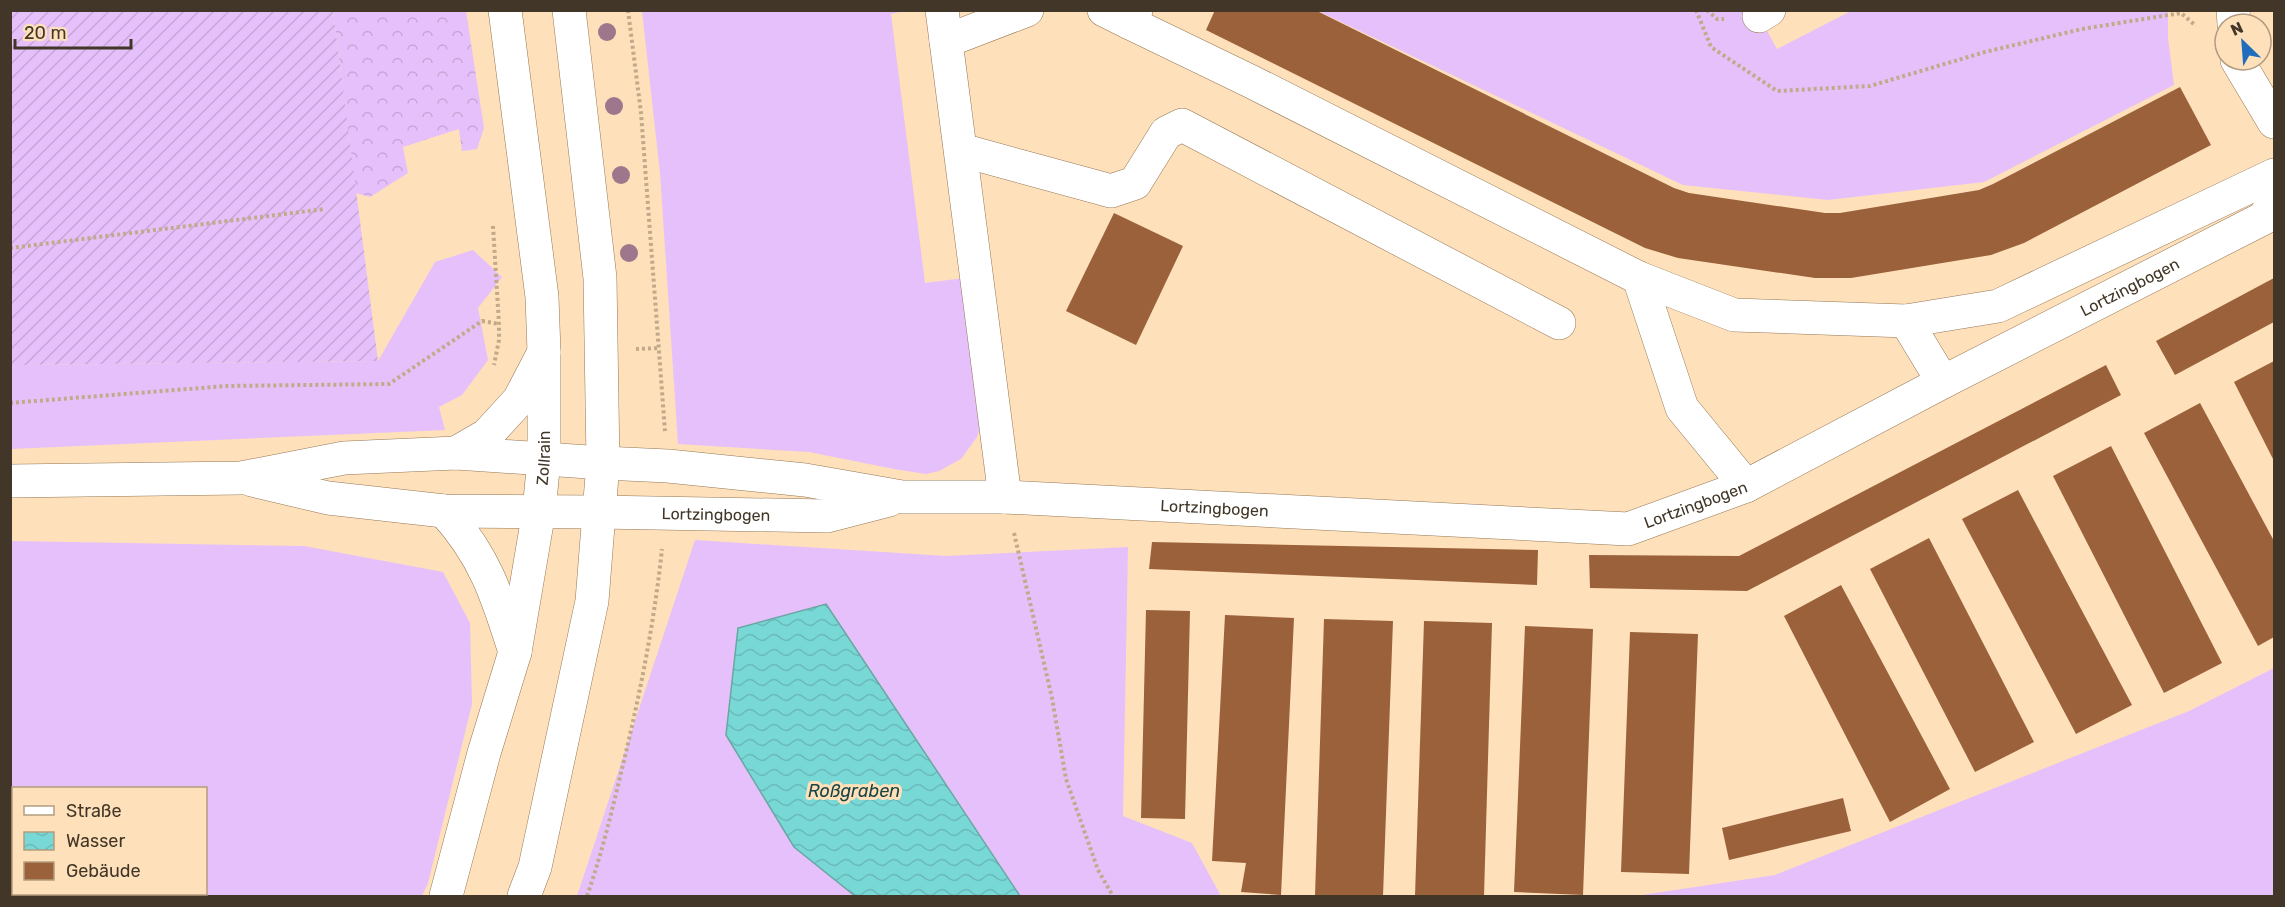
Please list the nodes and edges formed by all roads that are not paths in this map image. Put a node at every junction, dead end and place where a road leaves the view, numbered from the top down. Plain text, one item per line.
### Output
1 (506, 10) edge
2 (569, 10) edge
3 (1027, 10) edge
4 (1124, 15) edge
5 (944, 26) edge
6 (2243, 72) edge
7 (2274, 122) edge
8 (960, 150) junction
9 (2274, 175) edge
10 (2274, 201) edge
11 (1639, 278) junction
12 (1906, 321) junction
13 (1559, 323) dead end
14 (544, 352) junction
15 (1944, 382) junction
16 (456, 453) junction
17 (544, 459) junction
18 (603, 463) junction
19 (241, 478) junction
20 (10, 481) edge
21 (1746, 486) junction
22 (902, 497) junction
23 (1005, 497) junction
24 (444, 511) junction
25 (539, 511) junction
26 (599, 512) junction
27 (515, 652) junction
28 (446, 897) edge
29 (524, 897) edge

1 - 14 main road, Zollrain
2 - 18 main road
3 - 5 main road
4 - 11 main road
5 - 8 main road
6 - 7 main road
8 - 13 main road
8 - 23 main road
9 - 12 main road
10 - 15 main road, Lortzingbogen
11 - 12 main road
11 - 21 main road
12 - 15 main road
14 - 16 main road
14 - 17 main road, Zollrain
15 - 21 main road, Lortzingbogen
16 - 17 main road, Lortzingbogen
16 - 19 main road, Lortzingbogen
17 - 18 main road, Lortzingbogen
17 - 25 main road, Zollrain
18 - 22 main road, Lortzingbogen
18 - 26 main road
19 - 20 main road
19 - 24 main road, Lortzingbogen
21 - 23 main road, Lortzingbogen
22 - 23 main road, Lortzingbogen
22 - 26 main road, Lortzingbogen
24 - 25 main road, Lortzingbogen
24 - 27 main road
25 - 26 main road, Lortzingbogen
25 - 27 main road, Zollrain
26 - 29 main road
27 - 28 main road, Zollrain

